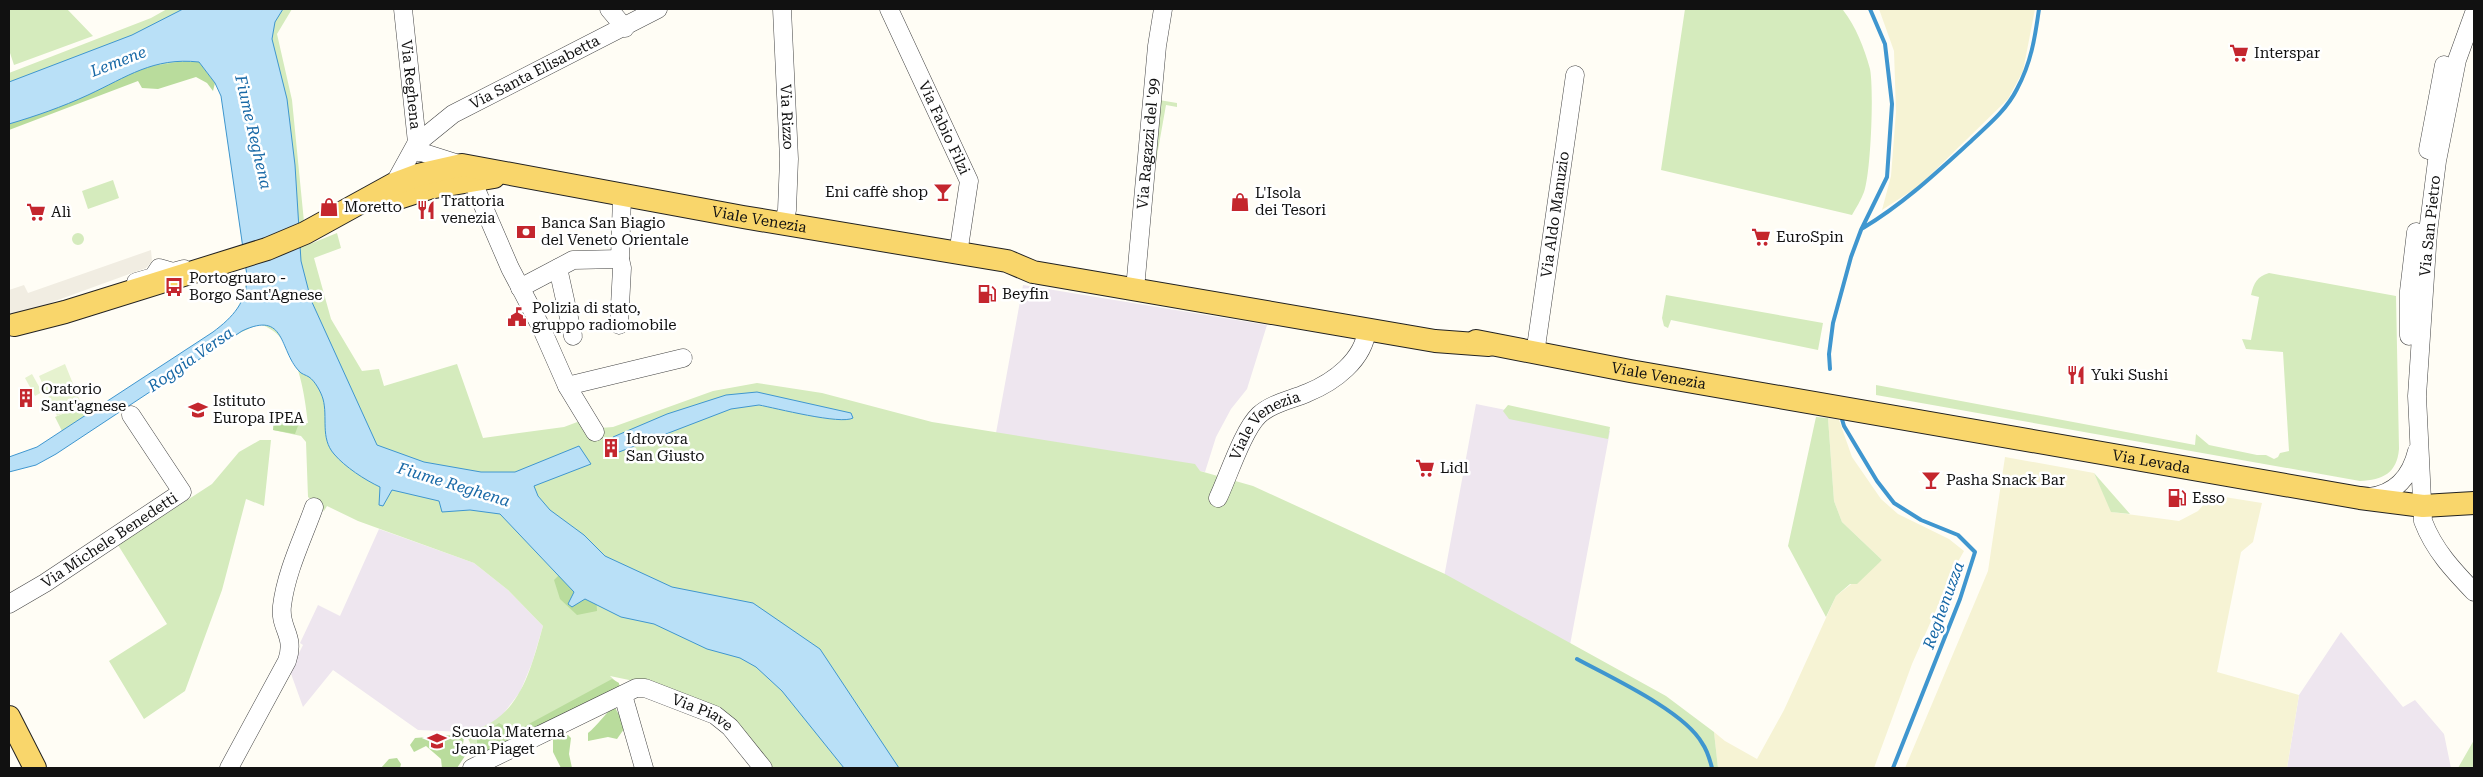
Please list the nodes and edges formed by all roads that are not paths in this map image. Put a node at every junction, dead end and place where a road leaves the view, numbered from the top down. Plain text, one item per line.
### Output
1 (403, 9) edge
2 (609, 9) edge
3 (658, 9) edge
4 (782, 9) edge
5 (889, 9) edge
6 (1163, 9) edge
7 (2474, 11) edge
8 (625, 28) junction
9 (1575, 75) dead end
10 (414, 157) junction
11 (462, 176) junction
12 (622, 196) junction
13 (368, 208) junction
14 (783, 224) junction
15 (306, 231) junction
16 (958, 254) junction
17 (225, 259) junction
18 (620, 259) junction
19 (159, 268) junction
20 (558, 268) junction
21 (1136, 284) junction
22 (520, 288) junction
23 (89, 304) junction
24 (1347, 315) junction
25 (1397, 323) junction
26 (619, 325) dead end
27 (11, 326) edge
28 (1367, 329) junction
29 (573, 336) dead end
30 (1489, 345) junction
31 (1535, 354) junction
32 (683, 358) dead end
33 (567, 386) junction
34 (1830, 405) joint
35 (131, 415) dead end
36 (594, 432) dead end
37 (2418, 443) junction
38 (1218, 498) dead end
39 (2360, 498) junction
40 (2474, 503) edge
41 (2423, 506) junction
42 (314, 507) dead end
43 (2474, 592) edge
44 (9, 604) edge
45 (624, 694) junction
46 (9, 716) edge
47 (35, 768) edge
48 (230, 768) edge
49 (472, 768) edge
50 (644, 768) edge
51 (763, 768) edge

1 - 10 street, Via Reghena
2 - 8 street
3 - 8 street, Via Santa Elisabetta
4 - 14 street, Via Rizzo
5 - 16 street, Via Fabio Filzi
6 - 21 street, Via Ragazzi del '99
7 - 37 street
8 - 10 street, Via Santa Elisabetta
9 - 31 street, Via Aldo Manuzio
10 - 11 main road, Viale Venezia
10 - 13 street, Viale Venezia
10 - 15 main road, Viale Venezia
11 - 12 main road, Viale Venezia
11 - 13 main road, Viale Venezia
11 - 22 street
12 - 14 main road, Viale Venezia
12 - 18 street
13 - 15 main road, Viale Venezia
14 - 16 main road, Viale Venezia
15 - 17 main road
16 - 21 main road, Viale Venezia
17 - 19 main road
17 - 23 main road
18 - 20 street
18 - 26 street
19 - 23 street
19 - 27 main road
20 - 22 street
20 - 29 street
21 - 24 main road, Viale Venezia
21 - 28 main road, Viale Venezia
22 - 33 street
23 - 27 main road
24 - 25 main road, Viale Venezia
24 - 28 street, Viale Venezia
25 - 28 street, Viale Venezia
25 - 30 main road, Viale Venezia
28 - 30 main road, Viale Venezia
28 - 38 street, Viale Venezia
30 - 31 main road, Viale Venezia
31 - 34 main road, Viale Venezia
32 - 33 street
33 - 36 street
34 - 39 main road, Via Levada
35 - 44 street, Via Michele Benedetti
37 - 39 street
37 - 41 street
39 - 41 main road, Via Levada
40 - 41 main road, Via Levada
41 - 43 street
42 - 48 street
45 - 49 street, Via Piave
45 - 50 street
45 - 51 street, Via Piave
46 - 47 main road

